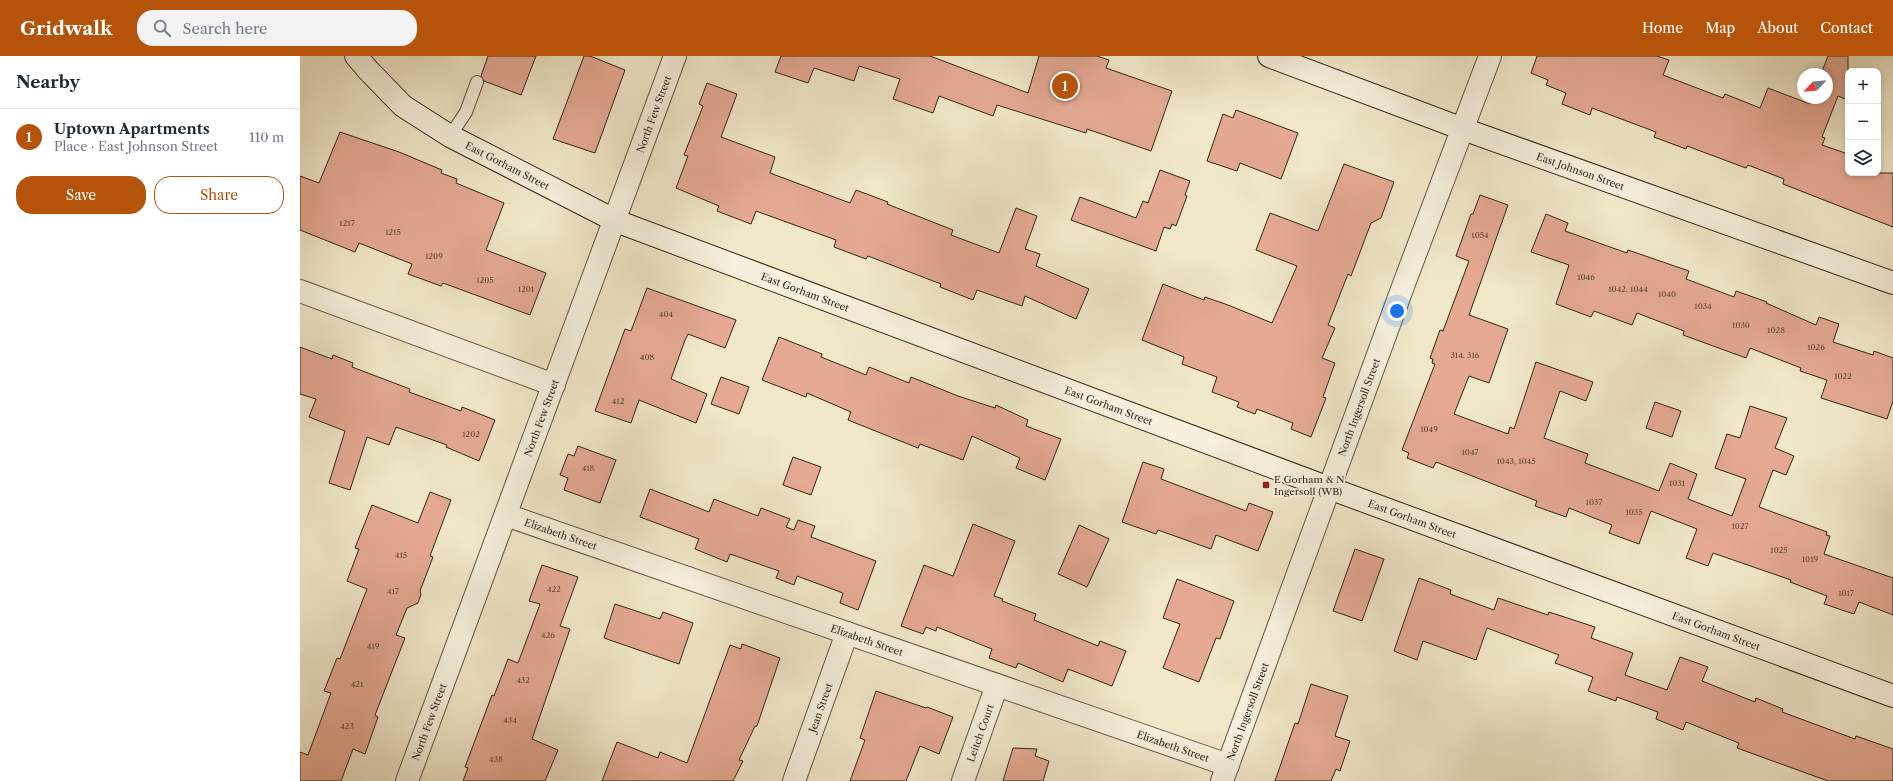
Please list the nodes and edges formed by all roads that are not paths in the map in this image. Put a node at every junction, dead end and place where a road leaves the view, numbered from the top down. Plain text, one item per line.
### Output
1 (356, 56) edge
2 (676, 56) edge
3 (1269, 56) edge
4 (1490, 56) edge
5 (477, 82) dead end
6 (1463, 129) junction
7 (450, 136) junction
8 (616, 221) junction
9 (1893, 283) edge
10 (300, 292) edge
11 (554, 385) junction
12 (1329, 488) junction
13 (506, 515) junction
14 (847, 633) junction
15 (997, 685) junction
16 (1893, 696) edge
17 (1225, 773) edge
18 (408, 781) edge
19 (794, 781) edge
20 (963, 781) edge

1 - 7 street, East Gorham Street
2 - 8 street, North Few Street
3 - 6 street, East Johnson Street
4 - 6 street, North Ingersoll Street
5 - 7 lane
6 - 9 street, East Johnson Street
6 - 12 street, North Ingersoll Street
7 - 8 street, East Gorham Street
8 - 11 street, North Few Street
8 - 12 street, East Gorham Street
10 - 11 street
11 - 13 street, North Few Street
12 - 16 street, East Gorham Street
12 - 17 street, North Ingersoll Street
13 - 14 street, Elizabeth Street
13 - 18 street, North Few Street
14 - 15 street, Elizabeth Street
14 - 19 street, Jean Street
15 - 17 street, Elizabeth Street
15 - 20 street, Leitch Court

